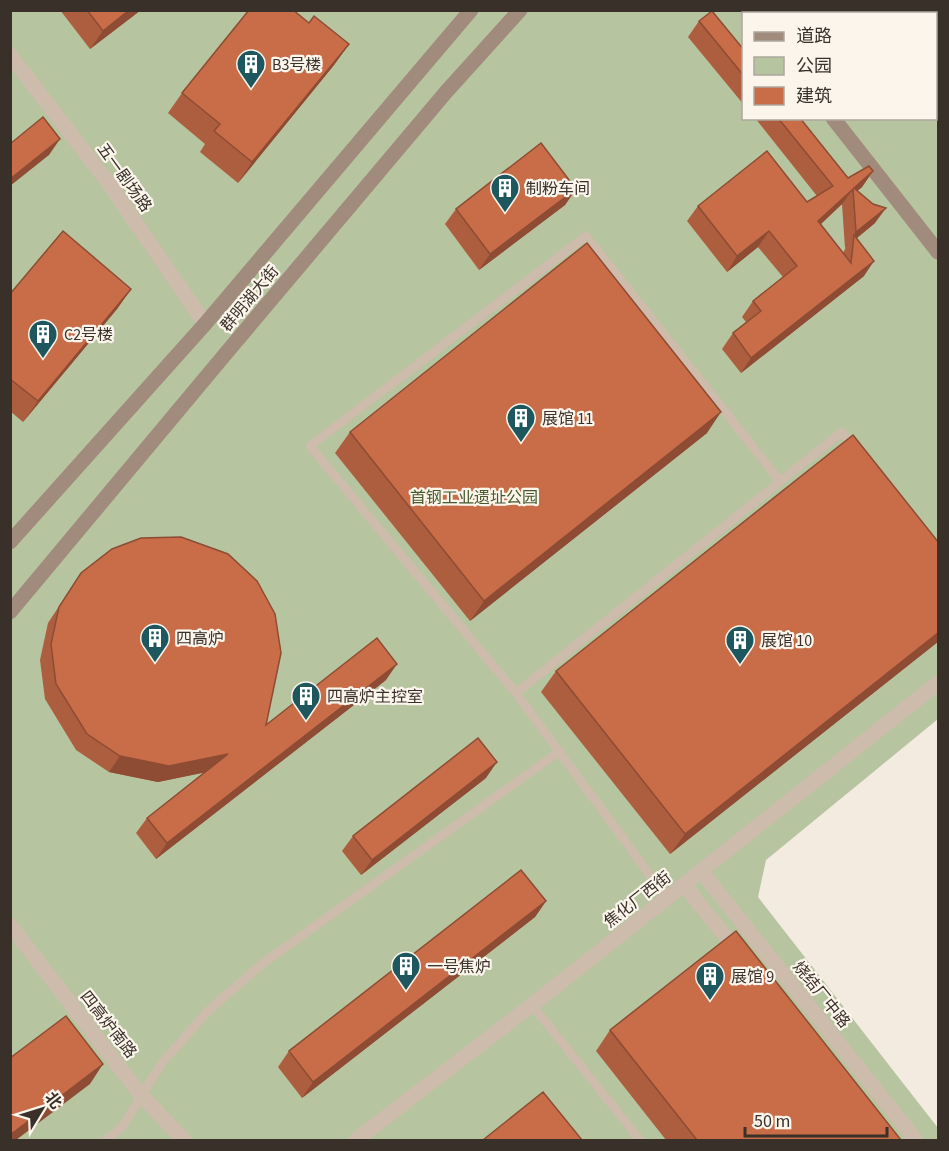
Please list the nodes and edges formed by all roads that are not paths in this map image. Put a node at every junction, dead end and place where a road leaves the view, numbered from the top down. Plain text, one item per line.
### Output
1 (471, 10) edge
2 (520, 10) edge
3 (10, 55) edge
4 (835, 120) edge
5 (939, 252) edge
6 (205, 324) junction
7 (864, 460) edge
8 (780, 482) junction
9 (10, 542) edge
10 (10, 612) edge
11 (939, 683) edge
12 (516, 693) junction
13 (560, 751) junction
14 (701, 871) junction
15 (684, 885) junction
16 (667, 898) junction
17 (10, 925) edge
18 (750, 966) edge
19 (532, 1005) junction
20 (141, 1095) junction
21 (106, 1140) edge
22 (184, 1140) edge
23 (356, 1140) edge
24 (640, 1140) edge
25 (916, 1140) edge

1 - 6 main road, 群明湖大街
2 - 10 main road, 群明湖大街
3 - 6 street, 五一剧场路
4 - 5 main road
6 - 9 main road, 群明湖大街
7 - 8 lane
8 - 12 lane
8 - 12 lane
11 - 14 street, 焦化厂西街
12 - 13 lane
13 - 16 lane
13 - 20 lane
14 - 15 street, 焦化厂西街
14 - 25 street, 烧结厂中路
15 - 16 street, 焦化厂西街
15 - 18 street
16 - 19 street, 焦化厂西街
17 - 20 street, 四高炉南路
19 - 23 street, 焦化厂西街
19 - 24 lane
20 - 21 lane
20 - 22 street, 四高炉南路

